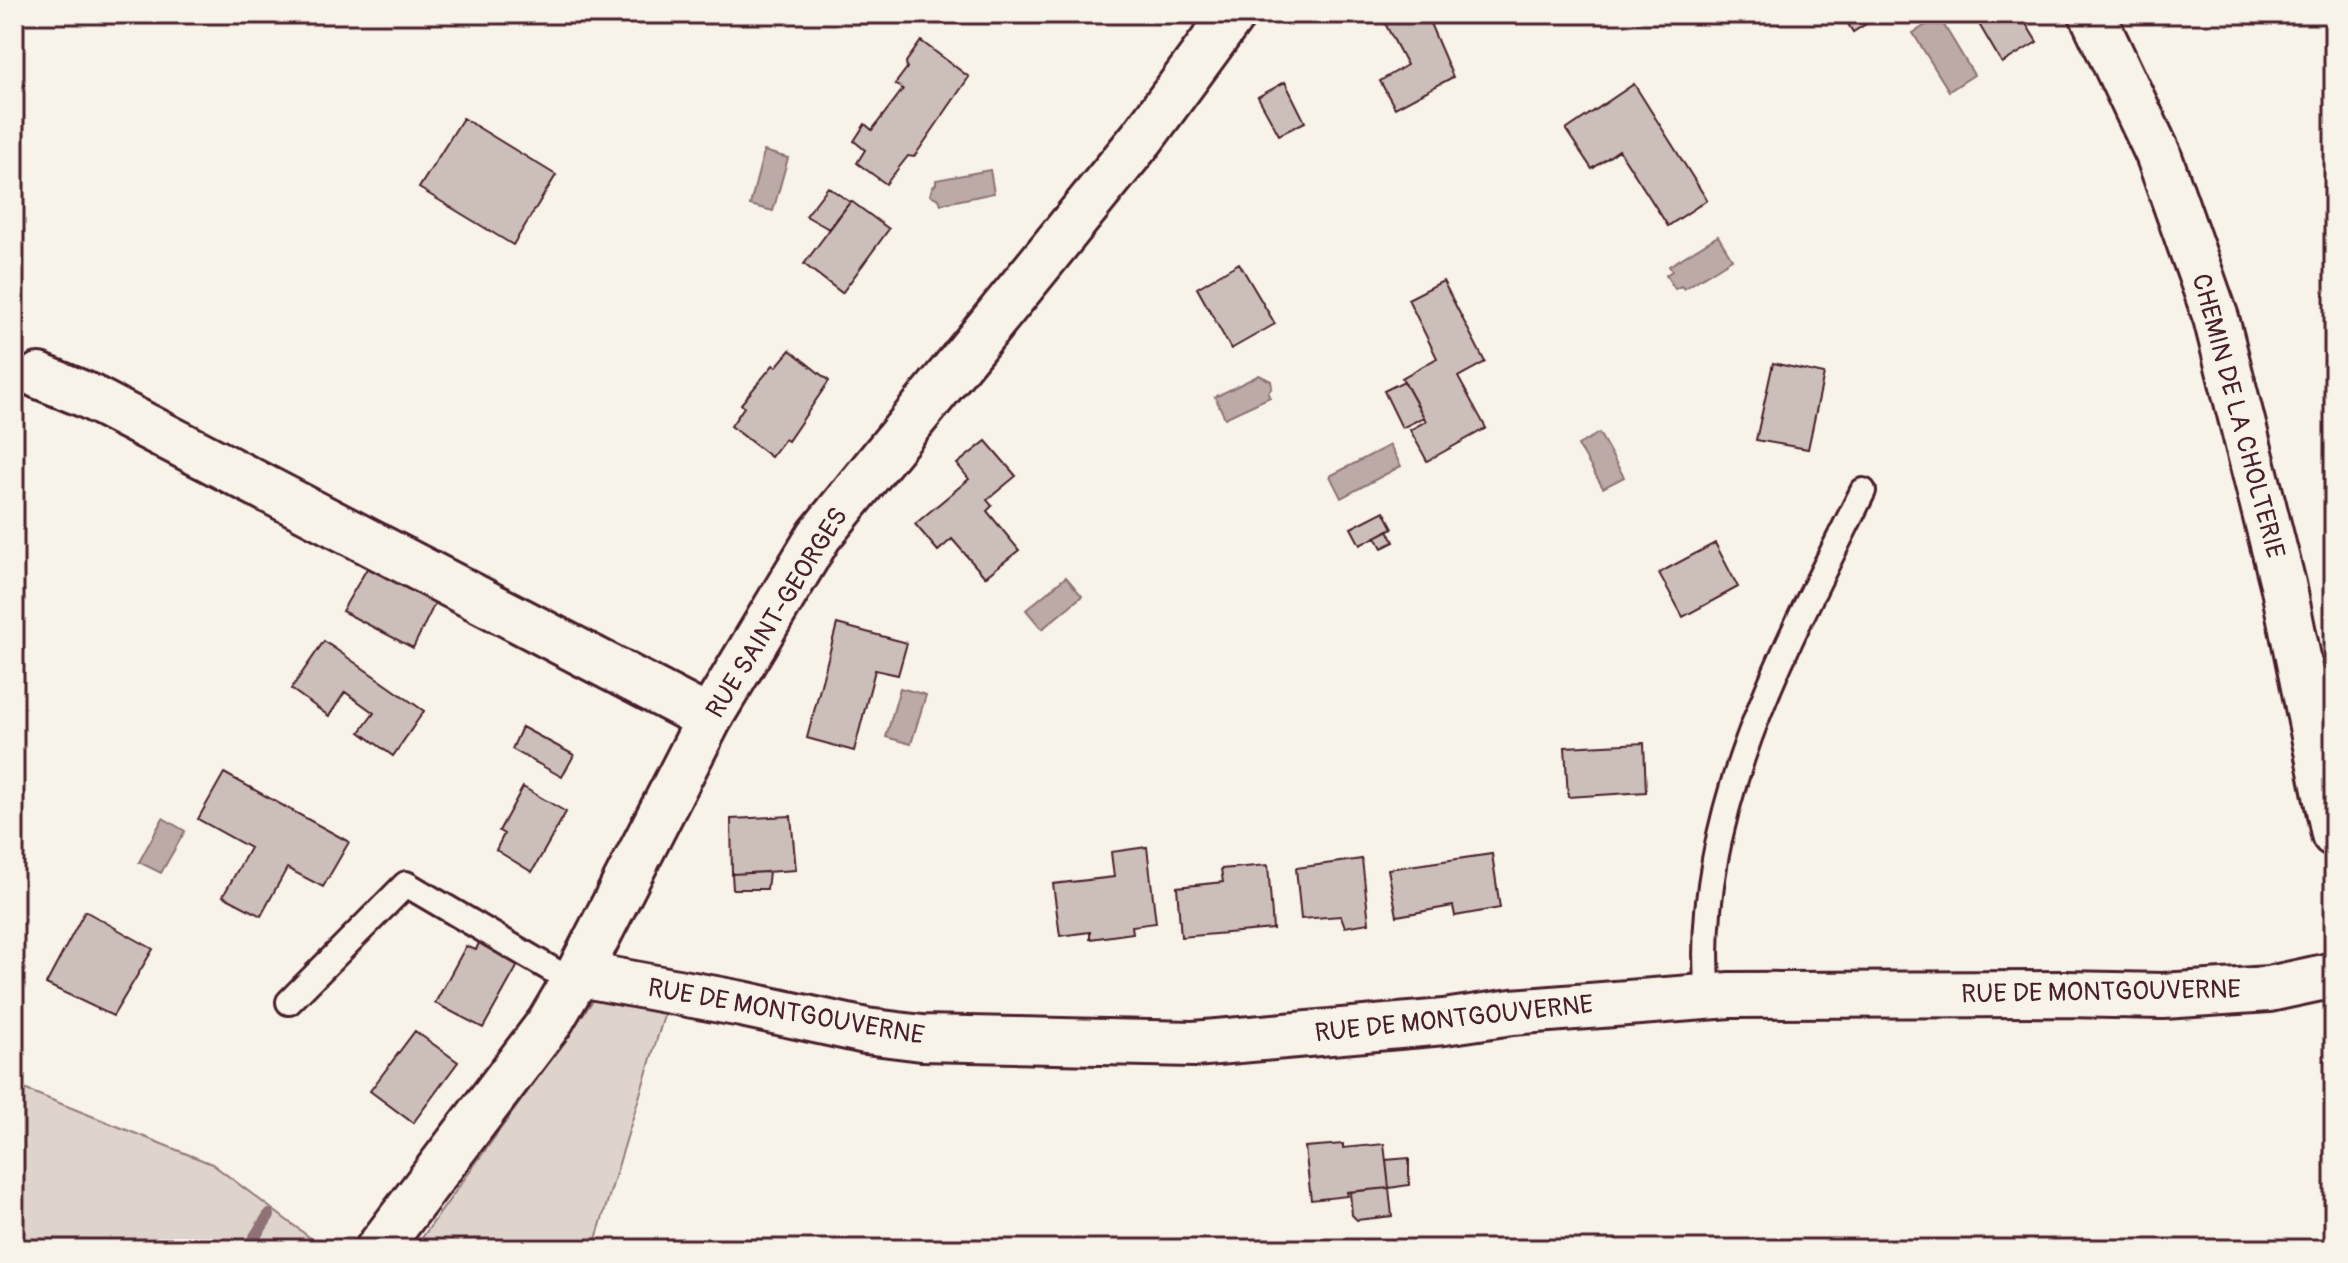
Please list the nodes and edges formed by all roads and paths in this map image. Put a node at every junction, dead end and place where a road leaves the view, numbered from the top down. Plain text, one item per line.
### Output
1 (1233, 14) edge
2 (2092, 14) edge
3 (39, 376) dead end
4 (1863, 491) dead end
5 (709, 719) junction
6 (2334, 834) edge
7 (2334, 975) edge
8 (576, 977) junction
9 (1708, 996) junction
10 (289, 1002) dead end
11 (378, 1249) edge

1 - 5 street, RUE SAINT-GEORGES
2 - 6 street, CHEMIN DE LA CHOLTERIE
3 - 5 street
4 - 9 lane
5 - 8 street, RUE SAINT-GEORGES
7 - 9 street, RUE DE MONTGOUVERNE
8 - 9 street, RUE DE MONTGOUVERNE
8 - 10 lane
8 - 11 street, RUE SAINT-GEORGES

